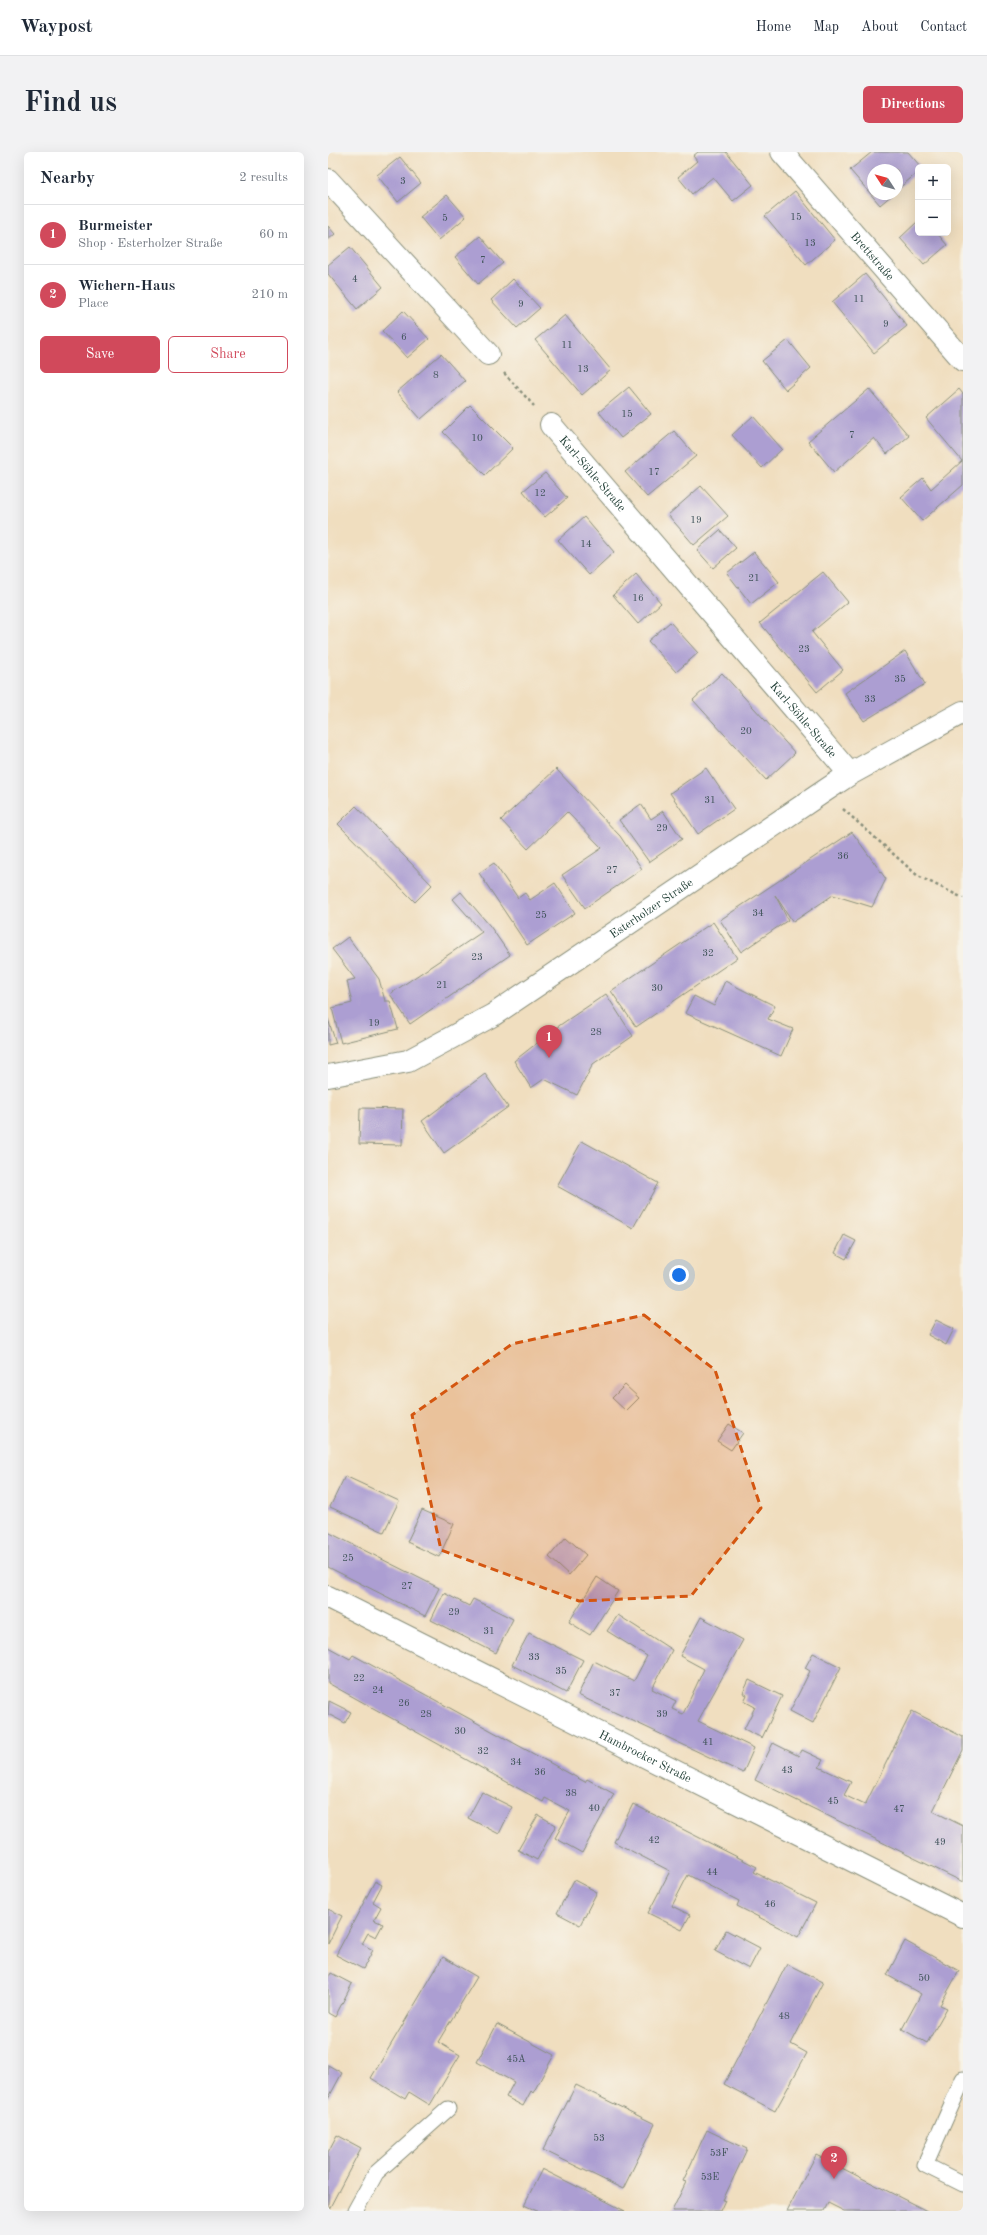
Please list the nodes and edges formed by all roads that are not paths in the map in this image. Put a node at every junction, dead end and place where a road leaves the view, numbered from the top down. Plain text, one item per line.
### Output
1 (782, 152) edge
2 (328, 180) edge
3 (488, 354) road end
4 (963, 360) edge
5 (551, 425) road end
6 (963, 712) edge
7 (850, 774) junction
8 (328, 1076) edge
9 (328, 1597) edge
10 (963, 1916) edge
11 (963, 2079) edge
12 (448, 2109) dead end
13 (963, 2184) edge
14 (355, 2211) edge

1 - 4 street, Brettstraße
2 - 3 street
5 - 7 street, Karl-Söhle-Straße
6 - 7 street, Esterholzer Straße
7 - 8 street, Esterholzer Straße
9 - 10 street, Hambrocker Straße
11 - 13 lane
12 - 14 lane

